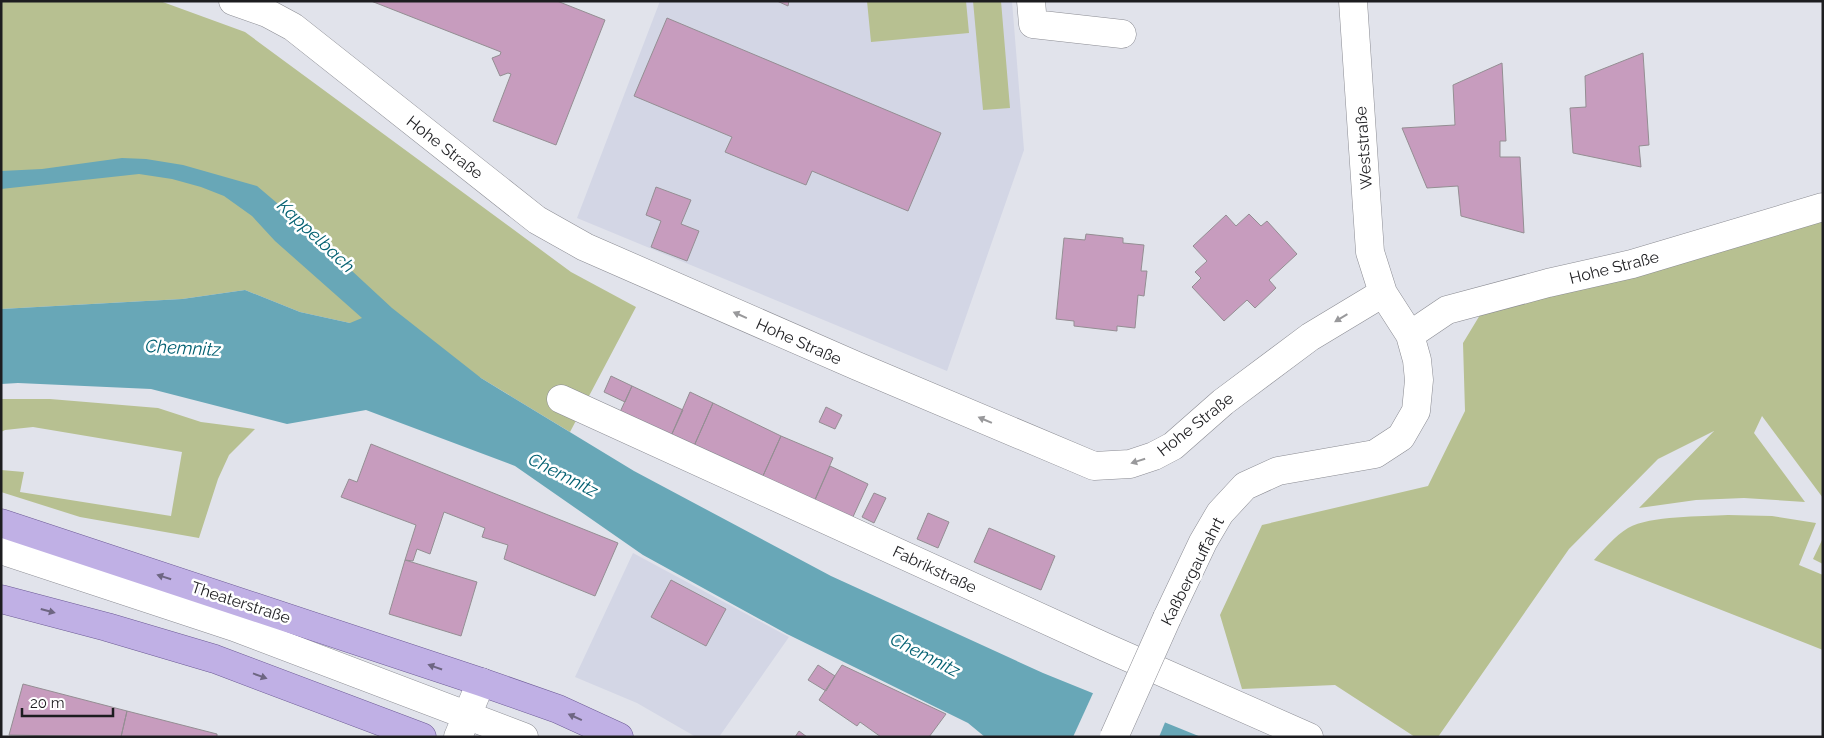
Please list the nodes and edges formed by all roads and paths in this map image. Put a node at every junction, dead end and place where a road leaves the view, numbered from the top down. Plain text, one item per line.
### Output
1 (233, 1) edge
2 (1031, 1) edge
3 (1353, 1) edge
4 (1122, 34) dead end
5 (1823, 207) edge
6 (1383, 293) junction
7 (1410, 335) junction
8 (561, 399) dead end
9 (1, 522) edge
10 (1, 550) edge
11 (1, 599) edge
12 (481, 682) junction
13 (463, 726) edge
14 (422, 737) edge
15 (524, 737) edge
16 (619, 737) edge
17 (1114, 737) edge
18 (1309, 737) edge

6 -> 1 street, Hohe Straße
2 - 4 street
3 - 6 street, Weststraße
5 - 7 street, Hohe Straße
6 - 7 street, Kaßbergauffahrt
7 - 17 street, Kaßbergauffahrt, bridge
8 - 18 street, Fabrikstraße
12 -> 9 main road, Theaterstraße
10 - 13 street
11 -> 14 main road
12 - 13 street
16 -> 12 main road, Theaterstraße
13 - 15 street

